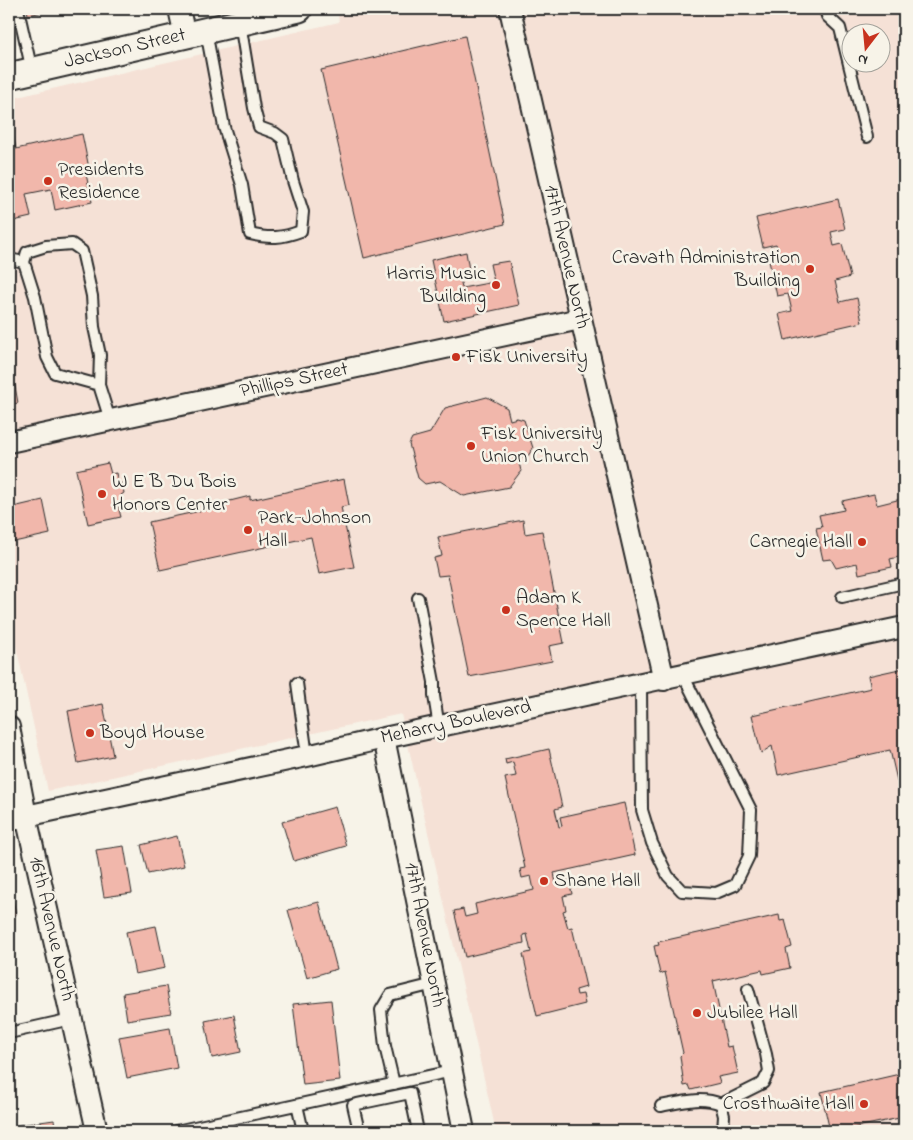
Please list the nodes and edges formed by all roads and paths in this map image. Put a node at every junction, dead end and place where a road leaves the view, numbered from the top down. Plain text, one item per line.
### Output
1 (18, 9) edge
2 (179, 9) edge
3 (299, 9) edge
4 (510, 9) edge
5 (825, 9) edge
6 (240, 23) junction
7 (196, 33) junction
8 (20, 73) edge
9 (867, 136) dead end
10 (9, 259) edge
11 (24, 262) junction
12 (580, 320) junction
13 (99, 385) junction
14 (110, 420) junction
15 (9, 442) edge
16 (904, 583) edge
17 (842, 597) dead end
18 (418, 598) dead end
19 (904, 627) edge
20 (683, 675) junction
21 (664, 680) junction
22 (297, 683) dead end
23 (641, 684) junction
24 (439, 726) junction
25 (9, 727) edge
26 (384, 738) junction
27 (307, 756) junction
28 (17, 819) edge
29 (434, 984) junction
30 (748, 989) dead end
31 (72, 1019) junction
32 (9, 1033) edge
33 (452, 1071) junction
34 (407, 1081) junction
35 (394, 1084) junction
36 (410, 1093) junction
37 (351, 1094) junction
38 (721, 1104) junction
39 (297, 1105) junction
40 (353, 1105) junction
41 (661, 1106) dead end
42 (97, 1131) edge
43 (176, 1131) edge
44 (303, 1131) edge
45 (359, 1131) edge
46 (418, 1131) edge
47 (464, 1131) edge
48 (723, 1131) edge

1 - 8 lane
2 - 7 street
3 - 6 street, Jackson Street
4 - 12 street, 17th Avenue North
5 - 9 lane
6 - 7 street, Jackson Street
6 - 7 lane
7 - 8 street, Jackson Street
10 - 11 lane
11 - 13 lane
11 - 13 lane
12 - 14 street, Phillips Street
12 - 21 street, 17th Avenue North
13 - 14 lane
14 - 15 street, Phillips Street
16 - 17 lane
18 - 24 lane
19 - 20 street, Meharry Boulevard
20 - 21 street, Meharry Boulevard
20 - 23 lane
21 - 23 street, Meharry Boulevard
22 - 27 lane
23 - 24 street, Meharry Boulevard
24 - 26 street, Meharry Boulevard
25 - 28 street, 16th Avenue North
26 - 27 street, Meharry Boulevard
26 - 29 street, 17th Avenue North
27 - 28 street, Meharry Boulevard
28 - 31 street, 16th Avenue North
29 - 33 street, 17th Avenue North
29 - 35 lane
30 - 38 lane
31 - 32 lane
31 - 42 street, 16th Avenue North
33 - 34 lane
33 - 47 street, 17th Avenue North
34 - 35 lane
34 - 36 lane
35 - 37 lane
36 - 40 lane
36 - 46 lane
37 - 39 lane
37 - 40 lane
38 - 41 lane
38 - 48 lane
39 - 43 lane
39 - 44 lane
40 - 45 lane

